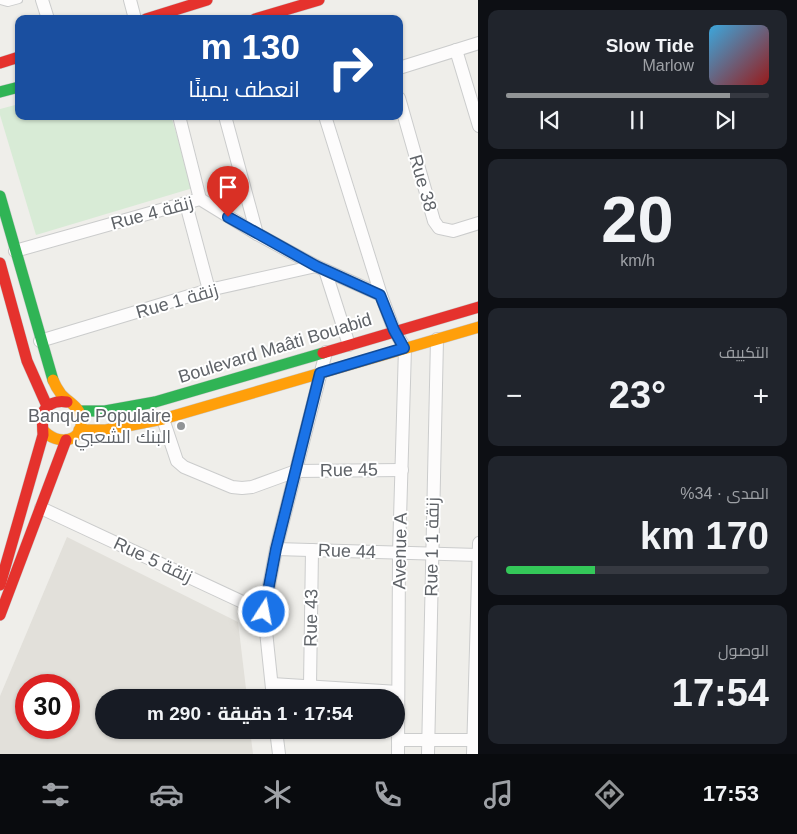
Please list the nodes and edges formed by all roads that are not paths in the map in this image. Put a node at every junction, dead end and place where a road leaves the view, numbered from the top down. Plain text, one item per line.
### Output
1 (19, 0) edge
2 (42, 0) edge
3 (130, 0) edge
4 (207, 0) edge
5 (319, 0) edge
6 (0, 1) edge
7 (293, 9) edge
8 (47, 15) edge
9 (134, 15) edge
10 (159, 15) edge
11 (270, 15) edge
12 (478, 43) edge
13 (456, 50) junction
14 (15, 58) edge
15 (0, 63) edge
16 (403, 67) edge
17 (15, 88) edge
18 (0, 92) edge
19 (403, 112) edge
20 (477, 118) edge
21 (180, 120) edge
22 (226, 120) edge
23 (326, 120) edge
24 (0, 196) edge
25 (200, 199) junction
26 (186, 204) junction
27 (478, 223) edge
28 (257, 234) junction
29 (15, 251) junction
30 (0, 263) edge
31 (320, 268) junction
32 (209, 290) junction
33 (380, 295) junction
34 (28, 297) junction
35 (6, 303) edge
36 (478, 307) edge
37 (478, 327) edge
38 (394, 330) junction
39 (437, 339) junction
40 (40, 341) junction
41 (350, 345) junction
42 (404, 348) junction
43 (326, 352) junction
44 (320, 373) junction
45 (67, 402) junction
46 (47, 406) junction
47 (79, 411) junction
48 (163, 419) junction
49 (43, 430) junction
50 (73, 436) junction
51 (402, 470) junction
52 (296, 471) junction
53 (41, 508) junction
54 (478, 543) edge
55 (276, 549) junction
56 (312, 550) junction
57 (399, 554) junction
58 (432, 555) junction
59 (478, 555) edge
60 (3, 582) edge
61 (264, 612) junction
62 (0, 615) edge
63 (272, 684) junction
64 (310, 685) junction
65 (272, 689) edge
66 (360, 689) edge
67 (398, 689) edge
68 (277, 739) edge
69 (398, 740) joint
70 (428, 740) junction
71 (476, 740) edge
72 (279, 754) edge
73 (398, 754) edge
74 (428, 754) edge
75 (473, 754) edge

1 - 6 lane
2 - 8 street
3 - 9 street
4 - 10 street
5 - 7 street
7 - 11 street
12 - 13 street
13 - 16 street
13 - 20 street
14 - 15 street
17 - 18 street
19 - 27 street, Rue 38
21 - 25 street
22 - 28 street
23 - 33 street
24 - 29 street
25 - 26 street, Rue 4 زنقة
25 - 28 street, Rue 4 زنقة
26 - 29 street, Rue 4 زنقة
26 - 32 street
28 - 31 street, Rue 4 زنقة
29 - 34 street
30 - 35 street
31 - 32 street, Rue 1 زنقة
31 - 33 street, Rue 4 زنقة
31 - 41 street
32 - 40 street, Rue 1 زنقة
33 - 38 street
34 - 35 street
34 - 40 street
35 - 46 street
36 - 38 street, Boulevard Maâti Bouabid
37 - 39 street, Boulevard Maâti Bouabid
38 - 41 street, Boulevard Maâti Bouabid
38 - 42 street
39 - 42 street, Boulevard Maâti Bouabid
39 - 58 street, Rue 1 زنقة 1
40 - 45 street
41 - 43 street, Boulevard Maâti Bouabid
42 - 44 street, Boulevard Maâti Bouabid
42 - 51 street, Avenue A
43 - 44 street
43 - 47 street, Boulevard Maâti Bouabid
44 - 48 street, Boulevard Maâti Bouabid
44 - 52 street
45 - 46 street
45 - 47 street
46 - 49 street
47 - 50 street
48 - 50 street, Boulevard Maâti Bouabid
48 - 52 street, Rue 45
49 - 50 street, Boulevard Maâti Bouabid
49 - 60 street
50 - 53 street
51 - 52 street, Rue 45
51 - 57 street, Avenue A
52 - 55 street
53 - 60 street
53 - 61 street, Rue 5 زنقة
54 - 59 street
55 - 56 street, Rue 44
55 - 61 street
56 - 57 street, Rue 44
56 - 64 street, Rue 43
57 - 58 street, Rue 44
57 - 67 street, Avenue A
58 - 59 street, Rue 44
58 - 70 street, Rue 1 زنقة 1
59 - 71 street
60 - 62 street
61 - 63 street
63 - 64 street
63 - 65 street
64 - 66 street
68 - 72 street
69 - 70 street
69 - 73 street, Avenue A
70 - 71 street
70 - 74 street, Rue 1 زنقة 1
71 - 75 street

